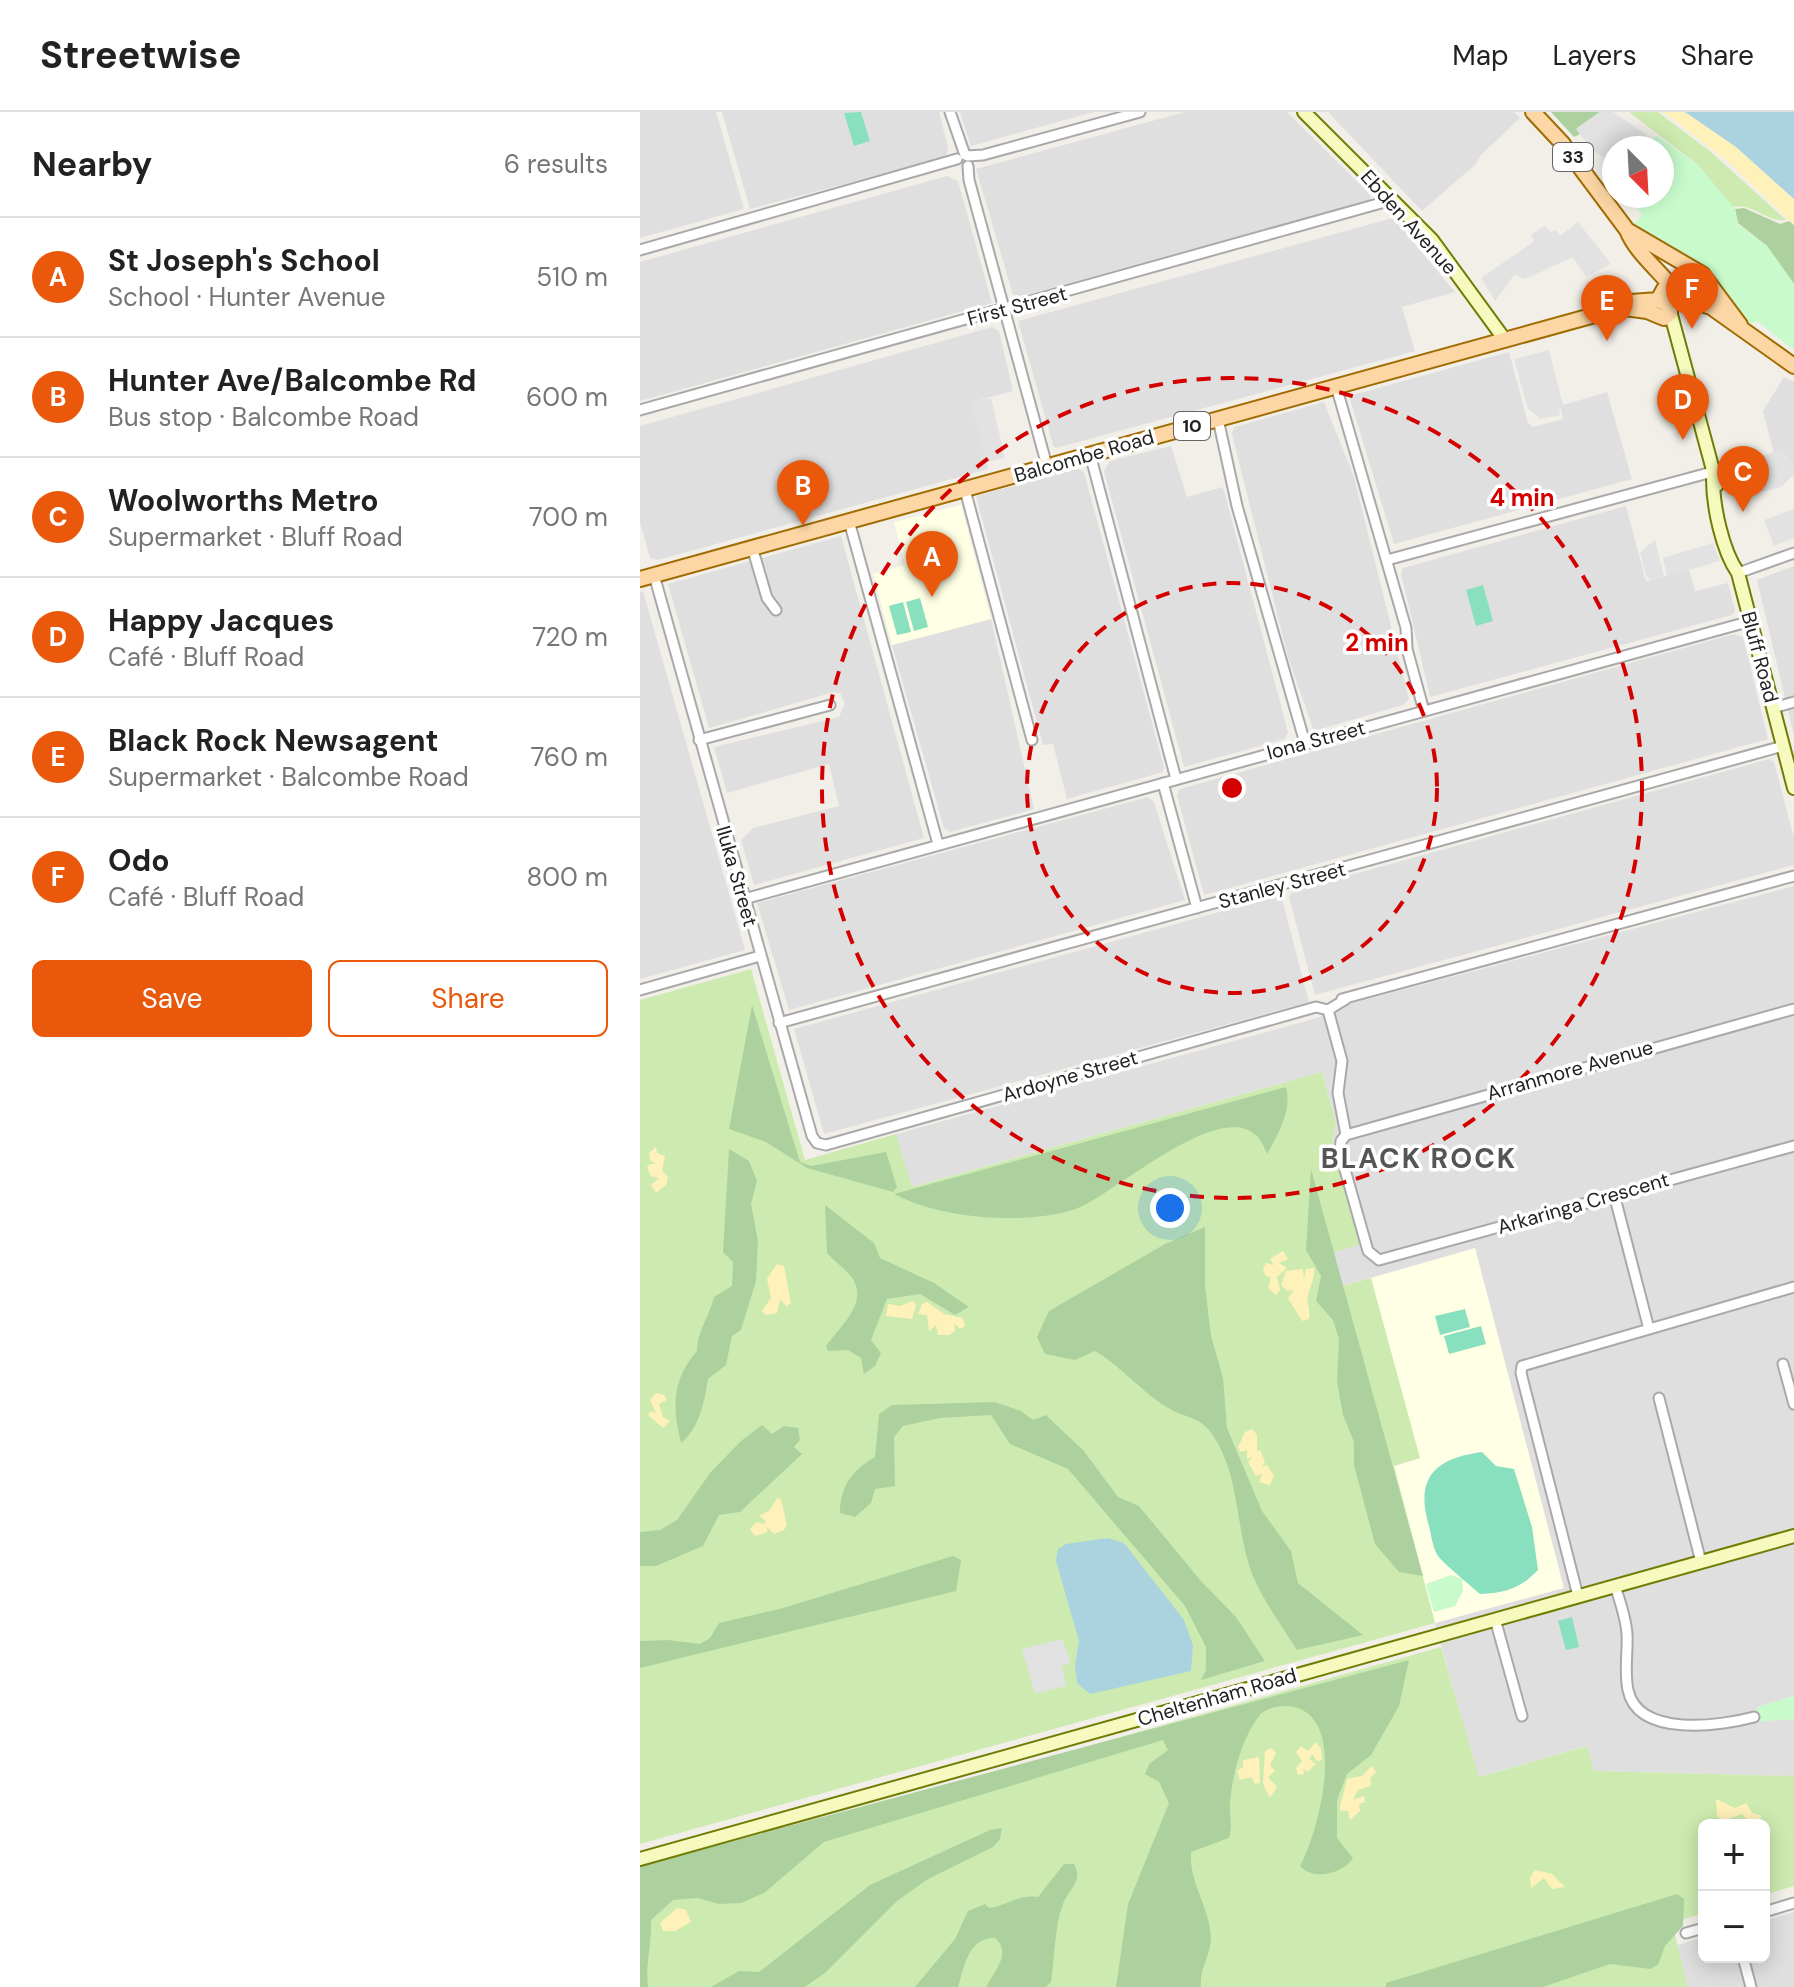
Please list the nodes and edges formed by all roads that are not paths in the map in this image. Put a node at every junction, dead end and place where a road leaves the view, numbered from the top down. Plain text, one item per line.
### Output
1 (950, 112) edge
2 (1140, 112) edge
3 (1533, 112) edge
4 (1307, 113) edge
5 (963, 161) junction
6 (1392, 200) junction
7 (1627, 230) junction
8 (640, 250) edge
9 (1701, 274) junction
10 (1675, 287) junction
11 (1692, 302) junction
12 (1004, 309) junction
13 (1661, 309) junction
14 (1745, 332) junction
15 (1505, 340) junction
16 (1794, 366) edge
17 (1336, 386) junction
18 (640, 410) edge
19 (1218, 419) junction
20 (1090, 454) junction
21 (1047, 466) junction
22 (1712, 475) junction
23 (965, 490) junction
24 (849, 521) junction
25 (752, 547) junction
26 (1794, 553) edge
27 (1387, 560) junction
28 (1738, 573) junction
29 (645, 575) edge
30 (776, 610) dead end
31 (1751, 621) junction
32 (1794, 702) edge
33 (830, 705) dead end
34 (1773, 708) junction
35 (1424, 711) junction
36 (699, 740) junction
37 (1032, 740) dead end
38 (1305, 743) junction
39 (1783, 746) junction
40 (1176, 779) junction
41 (1163, 783) junction
42 (1794, 788) edge
43 (938, 844) junction
44 (1794, 876) edge
45 (744, 899) junction
46 (1197, 908) junction
47 (760, 956) junction
48 (640, 990) edge
49 (1326, 1009) junction
50 (1794, 1009) edge
51 (779, 1023) junction
52 (1350, 1133) junction
53 (817, 1143) joint
54 (1794, 1146) edge
55 (1614, 1194) junction
56 (1794, 1287) edge
57 (1649, 1329) junction
58 (1783, 1364) dead end
59 (1659, 1398) dead end
60 (1794, 1404) edge
61 (1794, 1536) edge
62 (1701, 1562) junction
63 (1615, 1586) junction
64 (1578, 1596) junction
65 (1495, 1619) junction
66 (1522, 1716) dead end
67 (1754, 1717) dead end
68 (640, 1859) edge
69 (1794, 1903) edge
70 (1770, 1910) edge
71 (1698, 1930) edge
72 (1686, 1933) dead end
73 (1745, 1963) edge
74 (1751, 1987) edge

1 - 5 street
2 - 5 street
3 - 7 main road, 33
4 - 6 street, Ebden Avenue
5 - 8 street
5 - 12 street
6 - 12 street, First Street
6 - 15 street, Ebden Avenue
7 - 9 main road, 33
7 - 10 main road, 33
9 - 10 main road
9 - 11 main road
9 - 14 main road, 33
10 - 11 main road, 33
10 - 13 main road
11 - 13 main road
11 - 14 main road, 33
12 - 18 street, First Street
12 - 21 street
13 - 15 main road, Balcombe Road / 10
13 - 22 street, Bluff Road
14 - 16 main road, 33
15 - 17 main road, Balcombe Road / 10
17 - 19 main road, Balcombe Road / 10
17 - 27 street
19 - 20 main road, Balcombe Road / 10
19 - 38 street
20 - 21 main road, Balcombe Road / 10
20 - 40 street
21 - 23 main road, Balcombe Road / 10
22 - 27 street
22 - 28 street, Bluff Road
23 - 24 main road, Balcombe Road / 10
23 - 37 street
24 - 25 main road, Balcombe Road / 10
24 - 43 street
25 - 29 main road, Balcombe Road / 10
25 - 30 street
26 - 28 street
27 - 35 street
28 - 31 street, Bluff Road
29 - 36 street, Iluka Street
31 - 34 street, Bluff Road
31 - 35 street, Iona Street
32 - 34 street
33 - 36 street
34 - 39 street, Bluff Road
35 - 38 street, Iona Street
36 - 45 street, Iluka Street
38 - 40 street, Iona Street
39 - 42 street, Bluff Road
39 - 46 street, Stanley Street
40 - 41 street, Iona Street
41 - 43 street, Iona Street
41 - 46 street
43 - 45 street, Iona Street
44 - 49 street, Ardoyne Street
45 - 47 street, Iluka Street
46 - 51 street, Stanley Street
47 - 48 street
47 - 51 street, Iluka Street
49 - 52 street
49 - 53 street, Ardoyne Street
50 - 52 street, Arranmore Avenue
51 - 53 street, Iluka Street
52 - 55 street, Arkaringa Crescent
54 - 55 street, Arkaringa Crescent
55 - 57 street
56 - 57 street
57 - 64 street
58 - 60 street
59 - 62 street
61 - 62 street, Cheltenham Road
62 - 63 street, Cheltenham Road
63 - 64 street, Cheltenham Road
63 - 67 street
64 - 65 street, Cheltenham Road
65 - 66 street
65 - 68 street, Cheltenham Road
69 - 70 street
71 - 72 street
73 - 74 street

